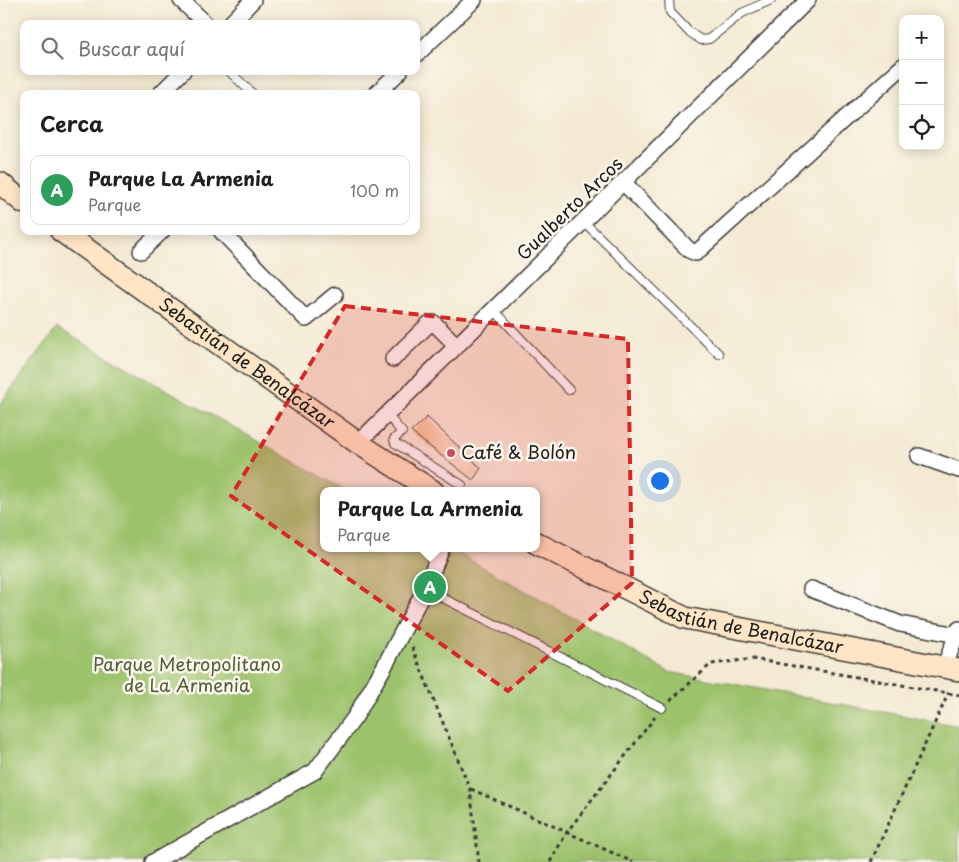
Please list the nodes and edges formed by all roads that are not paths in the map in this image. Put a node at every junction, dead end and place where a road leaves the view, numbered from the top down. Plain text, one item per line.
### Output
1 (181, 0) edge
2 (253, 0) edge
3 (474, 0) edge
4 (669, 0) edge
5 (771, 0) edge
6 (803, 0) edge
7 (202, 20) edge
8 (234, 20) edge
9 (420, 51) edge
10 (899, 70) edge
11 (179, 75) edge
12 (233, 75) edge
13 (396, 75) edge
14 (164, 90) edge
15 (249, 90) edge
16 (380, 90) edge
17 (0, 183) edge
18 (624, 183) junction
19 (20, 200) edge
20 (584, 222) junction
21 (67, 235) edge
22 (158, 235) edge
23 (225, 235) edge
24 (140, 251) dead end
25 (335, 295) dead end
26 (494, 310) junction
27 (457, 346) junction
28 (719, 354) dead end
29 (393, 359) dead end
30 (569, 390) dead end
31 (387, 414) junction
32 (358, 443) junction
33 (919, 456) dead end
34 (959, 470) edge
35 (462, 485) dead end
36 (425, 487) edge
37 (540, 545) edge
38 (440, 552) edge
39 (425, 589) junction
40 (811, 589) dead end
41 (958, 632) edge
42 (953, 669) edge
43 (662, 708) road end
44 (153, 862) edge

1 - 7 street
2 - 8 street
3 - 9 street
4 - 5 lane
6 - 18 street, Gualberto Arcos
10 - 18 street
11 - 14 street
12 - 15 lane
13 - 16 street
17 - 19 main road
18 - 20 street, Gualberto Arcos
20 - 26 street, Gualberto Arcos
20 - 28 lane
21 - 32 main road, Sebastián de Benalcázar
22 - 24 street
23 - 25 street
26 - 27 street, Gualberto Arcos
26 - 30 lane
27 - 29 street
27 - 31 street, Gualberto Arcos
31 - 32 street, Gualberto Arcos
31 - 35 lane
32 - 36 main road, Sebastián de Benalcázar
33 - 34 street
37 - 42 main road, Sebastián de Benalcázar
38 - 39 street
39 - 43 lane
39 - 44 street
40 - 41 street
41 - 42 street

